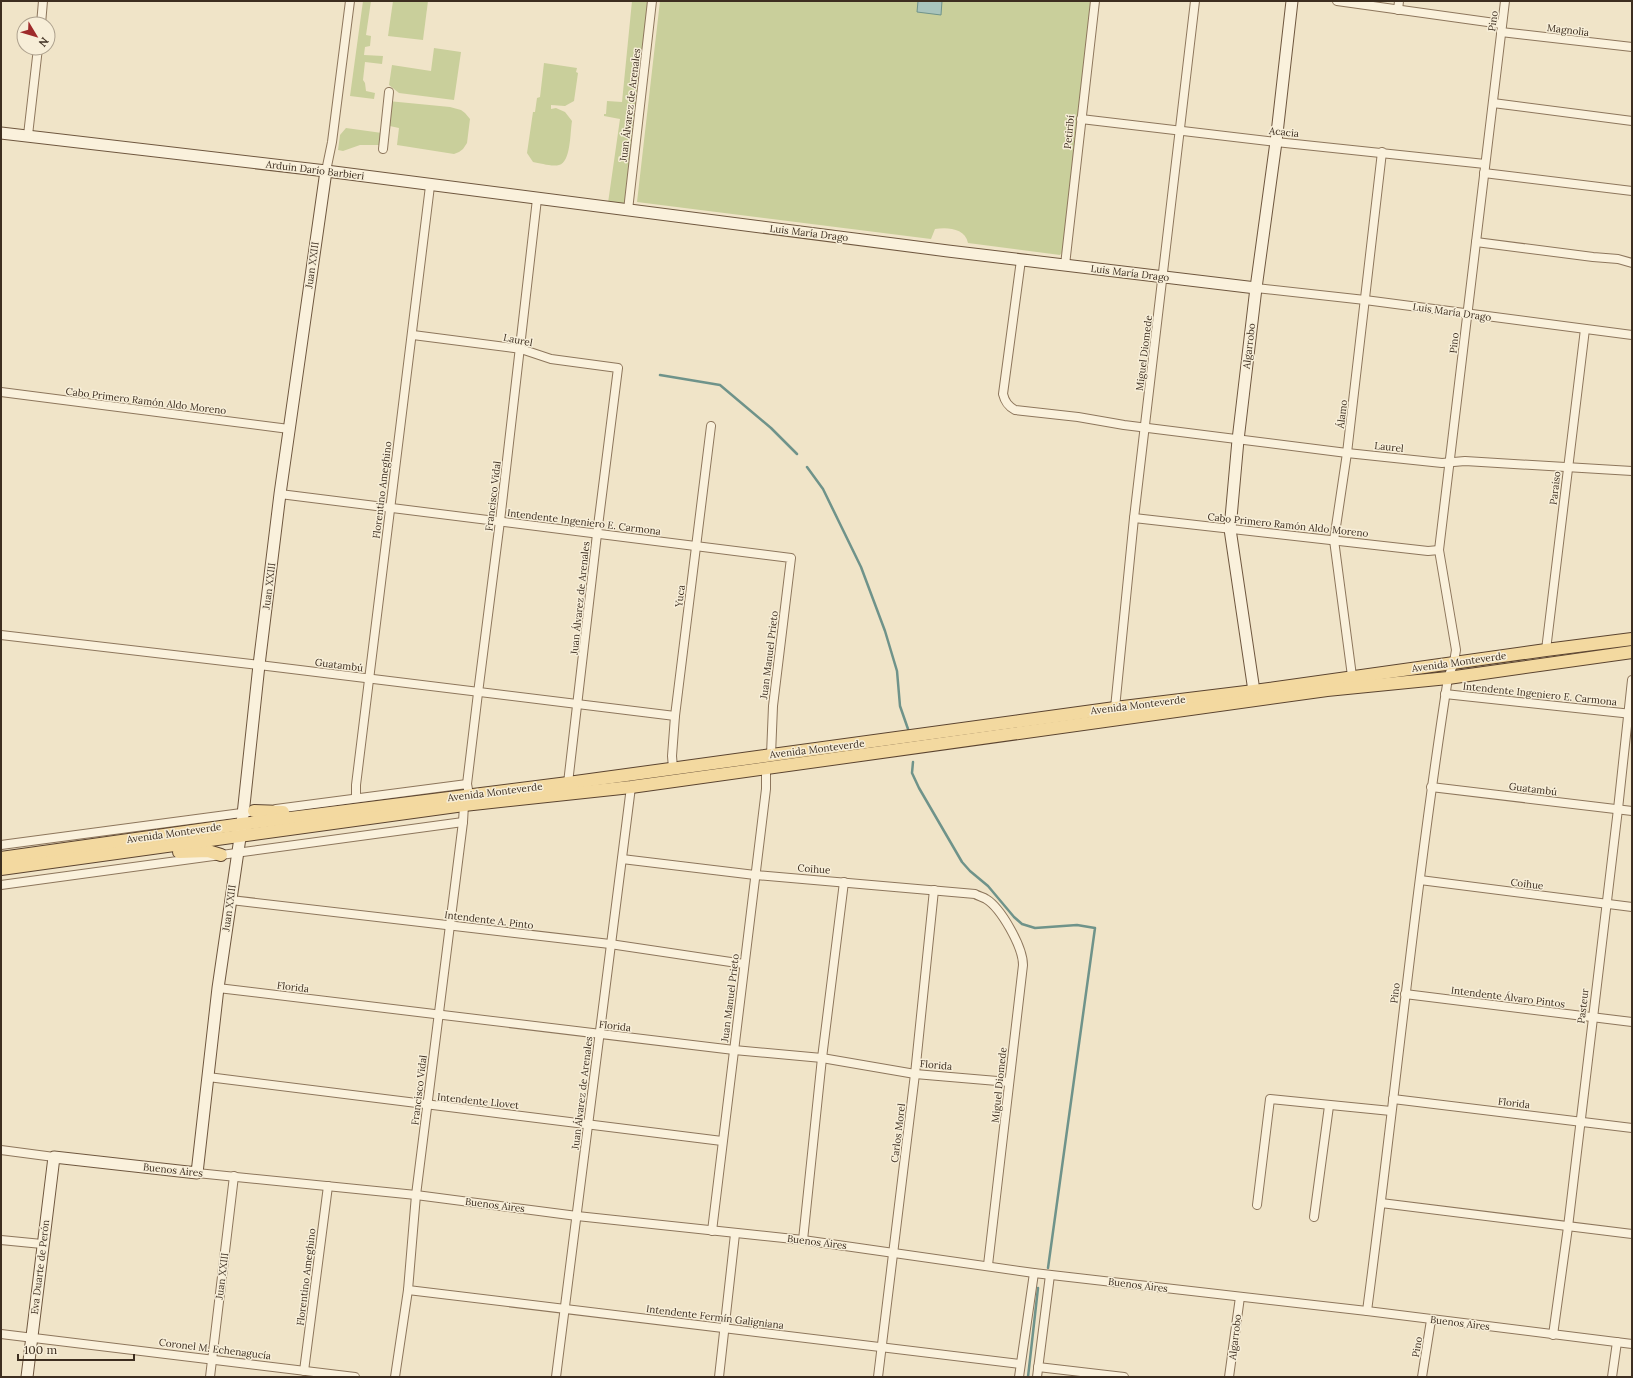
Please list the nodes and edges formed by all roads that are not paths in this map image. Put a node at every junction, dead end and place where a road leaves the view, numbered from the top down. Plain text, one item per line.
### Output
1 (43, 1) edge
2 (350, 1) edge
3 (652, 1) edge
4 (1095, 1) edge
5 (1195, 1) edge
6 (1292, 1) edge
7 (1337, 1) edge
8 (1399, 1) edge
9 (1505, 1) edge
10 (1398, 10) junction
11 (42, 16) edge
12 (1502, 28) junction
13 (1632, 47) edge
14 (37, 56) edge
15 (389, 92) dead end
16 (1493, 102) junction
17 (1081, 119) junction
18 (1632, 121) edge
19 (1179, 130) junction
20 (1, 132) edge
21 (28, 135) junction
22 (1276, 142) junction
23 (383, 149) dead end
24 (1382, 152) junction
25 (1485, 164) junction
26 (326, 171) junction
27 (1484, 173) junction
28 (430, 186) junction
29 (1632, 192) edge
30 (537, 199) junction
31 (628, 210) junction
32 (1476, 242) junction
33 (1020, 260) junction
34 (1632, 263) edge
35 (1065, 265) junction
36 (1163, 278) junction
37 (1256, 288) junction
38 (1365, 300) junction
39 (1467, 314) junction
40 (1585, 329) junction
41 (413, 335) junction
42 (1632, 335) edge
43 (520, 349) junction
44 (618, 368) joint
45 (1, 392) edge
46 (711, 426) dead end
47 (1145, 427) junction
48 (289, 429) junction
49 (1238, 440) junction
50 (1347, 453) junction
51 (1450, 462) junction
52 (1568, 466) junction
53 (1632, 471) edge
54 (280, 494) junction
55 (389, 507) junction
56 (1134, 518) junction
57 (500, 521) junction
58 (1230, 529) junction
59 (597, 534) junction
60 (1334, 540) junction
61 (697, 546) junction
62 (1440, 550) junction
63 (791, 558) joint
64 (1, 635) edge
65 (1632, 639) edge
66 (1546, 650) junction
67 (1632, 652) edge
68 (1454, 662) junction
69 (259, 665) junction
70 (1352, 676) junction
71 (1448, 678) junction
72 (369, 679) junction
73 (1632, 680) edge
74 (1254, 691) junction
75 (478, 693) junction
76 (1445, 694) junction
77 (578, 704) junction
78 (1115, 708) junction
79 (1630, 714) edge
80 (675, 716) junction
81 (771, 755) junction
82 (673, 768) junction
83 (766, 768) junction
84 (568, 783) junction
85 (631, 787) junction
86 (1431, 787) junction
87 (467, 794) junction
88 (356, 798) junction
89 (1618, 809) junction
90 (1632, 811) edge
91 (338, 812) junction
92 (247, 816) junction
93 (463, 822) junction
94 (240, 836) junction
95 (1, 845) edge
96 (130, 852) junction
97 (237, 853) junction
98 (221, 855) junction
99 (1, 858) edge
100 (622, 859) junction
101 (1, 869) edge
102 (755, 875) junction
103 (1420, 880) junction
104 (844, 882) junction
105 (1, 885) edge
106 (934, 890) junction
107 (231, 900) junction
108 (1606, 904) junction
109 (1632, 907) edge
110 (999, 912) joint
111 (450, 926) junction
112 (610, 944) junction
113 (744, 964) junction
114 (218, 988) junction
115 (1405, 994) junction
116 (438, 1015) junction
117 (1592, 1017) junction
118 (1632, 1022) edge
119 (599, 1034) junction
120 (734, 1050) junction
121 (822, 1058) junction
122 (915, 1074) junction
123 (208, 1077) junction
124 (1009, 1082) junction
125 (1393, 1099) junction
126 (427, 1106) junction
127 (1329, 1106) junction
128 (1392, 1111) junction
129 (1579, 1121) junction
130 (588, 1124) junction
131 (1632, 1128) edge
132 (722, 1141) junction
133 (1, 1150) edge
134 (54, 1157) junction
135 (197, 1173) junction
136 (234, 1176) junction
137 (328, 1186) junction
138 (416, 1195) junction
139 (1382, 1203) junction
140 (1257, 1205) dead end
141 (577, 1216) junction
142 (1314, 1217) dead end
143 (1568, 1226) junction
144 (712, 1231) junction
145 (735, 1234) junction
146 (1632, 1234) edge
147 (1, 1240) edge
148 (802, 1240) junction
149 (42, 1244) junction
150 (892, 1253) junction
151 (988, 1265) junction
152 (1034, 1273) junction
153 (1050, 1274) junction
154 (408, 1290) junction
155 (1240, 1297) junction
156 (564, 1309) junction
157 (1367, 1311) junction
158 (1431, 1320) junction
159 (725, 1328) junction
160 (1, 1334) edge
161 (1553, 1335) junction
162 (31, 1337) junction
163 (1617, 1342) junction
164 (1632, 1344) edge
165 (881, 1348) junction
166 (212, 1359) junction
167 (1020, 1364) junction
168 (1038, 1367) junction
169 (304, 1371) junction
170 (27, 1377) edge
171 (210, 1377) edge
172 (355, 1377) edge
173 (395, 1377) edge
174 (556, 1377) edge
175 (719, 1377) edge
176 (878, 1377) edge
177 (1019, 1377) edge
178 (1037, 1377) edge
179 (1124, 1377) edge
180 (1229, 1377) edge
181 (1422, 1377) edge
182 (1612, 1377) edge

1 - 11 street
2 - 26 street, Juan XXIII
3 - 31 street, Juan Álvarez de Arenales
4 - 17 street, Petiribí
5 - 19 street, Miguel Diomede
6 - 22 street, Algarrobo
7 - 10 street, Magnolia
8 - 10 street
9 - 12 street, Pino
10 - 12 street, Magnolia
12 - 13 street, Magnolia
12 - 16 street, Pino
14 - 21 street
15 - 23 street
16 - 18 street
16 - 25 street, Pino
17 - 19 street, Acacia
17 - 35 street, Petiribí
19 - 22 street, Acacia
19 - 36 street, Miguel Diomede
20 - 21 street, Arduin Darío Barbieri
21 - 26 street, Arduin Darío Barbieri
22 - 24 street, Acacia
22 - 37 street, Algarrobo
24 - 25 street, Acacia
24 - 38 street, Álamo
25 - 27 street, Pino
26 - 28 street, Arduin Darío Barbieri
26 - 48 street, Juan XXIII
27 - 29 street
27 - 32 street, Pino
28 - 30 street, Arduin Darío Barbieri
28 - 41 street, Florentino Ameghino
30 - 31 street, Arduin Darío Barbieri
30 - 43 street, Francisco Vidal
31 - 33 street, Luis María Drago
32 - 34 street
32 - 39 street, Pino
33 - 35 street, Luis María Drago
33 - 47 street, Laurel
35 - 36 street, Luis María Drago
36 - 37 street, Luis María Drago
36 - 47 street, Miguel Diomede
37 - 38 street, Luis María Drago
37 - 49 street, Algarrobo
38 - 39 street, Luis María Drago
38 - 50 street, Álamo
39 - 40 street, Luis María Drago
39 - 51 street, Pino
40 - 42 street, Luis María Drago
40 - 52 street, Paraíso
41 - 43 street, Laurel
41 - 55 street, Florentino Ameghino
43 - 44 street, Laurel
43 - 57 street, Francisco Vidal
44 - 59 street, Juan Álvarez de Arenales
45 - 48 street, Cabo Primero Ramón Aldo Moreno
46 - 61 street, Yuca
47 - 49 street, Laurel
47 - 56 street, Miguel Diomede
48 - 54 street, Juan XXIII
49 - 50 street, Laurel
49 - 58 street, Algarrobo
50 - 51 street, Laurel
50 - 60 street, Álamo
51 - 52 street, Laurel
51 - 62 street, Pino
52 - 53 street, Laurel
52 - 66 street, Paraíso
54 - 55 street, Intendente Ingeniero E. Carmona
54 - 69 street, Juan XXIII
55 - 57 street, Intendente Ingeniero E. Carmona
55 - 72 street, Florentino Ameghino
56 - 58 street, Cabo Primero Ramón Aldo Moreno
56 - 78 street, Miguel Diomede
57 - 59 street, Intendente Ingeniero E. Carmona
57 - 75 street, Francisco Vidal
58 - 60 street, Cabo Primero Ramón Aldo Moreno
58 - 74 street, Algarrobo
59 - 61 street, Intendente Ingeniero E. Carmona
59 - 77 street, Juan Álvarez de Arenales
60 - 62 street, Cabo Primero Ramón Aldo Moreno
60 - 70 street, Álamo
61 - 63 street, Intendente Ingeniero E. Carmona
61 - 80 street, Yuca
62 - 68 street, Pino
63 - 81 street, Juan Manuel Prieto
64 - 69 street, Guatambú
65 - 66 main road, Avenida Monteverde
66 - 68 main road, Avenida Monteverde
67 - 71 main road, Avenida Monteverde
68 - 70 main road, Avenida Monteverde
68 - 71 street, Pino
69 - 72 street, Guatambú
69 - 92 street, Juan XXIII
70 - 74 main road, Avenida Monteverde
71 - 76 street, Pino
71 - 83 main road, Avenida Monteverde
72 - 75 street, Guatambú
72 - 88 street, Florentino Ameghino
73 - 79 street, Pasteur
74 - 78 main road, Avenida Monteverde
75 - 77 street, Guatambú
75 - 87 street, Francisco Vidal
76 - 79 street, Intendente Ingeniero E. Carmona
76 - 86 street, Pino
77 - 80 street, Guatambú
77 - 84 street, Juan Álvarez de Arenales
78 - 81 main road, Avenida Monteverde
79 - 89 street, Pasteur
80 - 82 street, Yuca
81 - 82 main road, Avenida Monteverde
82 - 84 main road, Avenida Monteverde
83 - 85 main road, Avenida Monteverde
83 - 102 street, Juan Manuel Prieto
84 - 87 main road, Avenida Monteverde
85 - 87 main road, Avenida Monteverde
85 - 100 street, Juan Álvarez de Arenales
86 - 89 street, Guatambú
86 - 103 street, Pino
87 - 88 street
87 - 91 main road, Avenida Monteverde
87 - 93 street, Francisco Vidal
87 - 94 main road, Avenida Monteverde
88 - 92 street
89 - 90 street, Guatambú
89 - 108 street, Pasteur
91 - 92 main road, Avenida Monteverde
91 - 92 main road
92 - 94 street, Juan XXIII
92 - 95 street
92 - 99 main road, Avenida Monteverde
93 - 97 street
93 - 111 street, Francisco Vidal
94 - 96 main road, Avenida Monteverde
94 - 97 street, Juan XXIII
96 - 98 main road
96 - 101 main road, Avenida Monteverde
97 - 98 street
97 - 107 street, Juan XXIII
98 - 105 street
100 - 102 street, Coihue
100 - 112 street, Juan Álvarez de Arenales
102 - 104 street, Coihue
102 - 113 street, Juan Manuel Prieto
103 - 108 street, Coihue
103 - 115 street, Pino
104 - 106 street, Coihue
104 - 121 street
106 - 110 street, Coihue
106 - 122 street, Carlos Morel
107 - 111 street, Intendente A. Pinto
107 - 114 street, Juan XXIII
108 - 109 street, Coihue
108 - 117 street, Pasteur
110 - 124 street, Miguel Diomede
111 - 112 street, Intendente A. Pinto
111 - 116 street, Francisco Vidal
112 - 113 street, Intendente A. Pinto
112 - 119 street, Juan Álvarez de Arenales
113 - 120 street, Juan Manuel Prieto
114 - 116 street, Florida
114 - 123 street, Juan XXIII
115 - 117 street, Intendente Álvaro Pintos
115 - 125 street, Pino
116 - 119 street, Florida
116 - 126 street, Francisco Vidal
117 - 118 street, Intendente Álvaro Pintos
117 - 129 street, Pasteur
119 - 120 street, Florida
119 - 130 street, Juan Álvarez de Arenales
120 - 121 street, Florida
120 - 132 street, Juan Manuel Prieto
121 - 122 street, Florida
121 - 148 street
122 - 124 street, Florida
122 - 150 street, Carlos Morel
123 - 126 street, Intendente Llovet
123 - 135 street, Juan XXIII
124 - 151 street, Miguel Diomede
125 - 128 street, Pino
125 - 129 street, Florida
126 - 130 street, Intendente Llovet
126 - 138 street, Francisco Vidal
127 - 128 street
127 - 140 street
127 - 142 street
128 - 139 street, Pino
129 - 131 street, Florida
129 - 143 street, Pasteur
130 - 132 street, Intendente Llovet
130 - 141 street, Juan Álvarez de Arenales
132 - 144 street, Juan Manuel Prieto
133 - 134 street, Buenos Aires
134 - 135 street, Buenos Aires
134 - 149 street, Eva Duarte de Perón
135 - 136 street, Buenos Aires
136 - 137 street, Buenos Aires
136 - 166 street, Juan XXIII
137 - 138 street, Buenos Aires
137 - 169 street, Florentino Ameghino
138 - 141 street, Buenos Aires
138 - 154 street, Francisco Vidal
139 - 143 street
139 - 157 street, Pino
141 - 144 street, Buenos Aires
141 - 156 street, Juan Álvarez de Arenales
143 - 146 street
143 - 161 street, Pasteur
144 - 145 street, Buenos Aires
145 - 148 street, Buenos Aires
145 - 159 street
147 - 149 street
148 - 150 street, Buenos Aires
149 - 162 street, Eva Duarte de Perón
150 - 151 street, Buenos Aires
150 - 165 street, Carlos Morel
151 - 152 street, Buenos Aires
152 - 153 street, Buenos Aires
152 - 167 street
153 - 155 street, Buenos Aires
153 - 168 street
154 - 156 street, Intendente Fermín Galigniana
154 - 173 street, Francisco Vidal
155 - 157 street, Buenos Aires
155 - 180 street, Algarrobo
156 - 159 street, Intendente Fermín Galigniana
156 - 174 street, Juan Álvarez de Arenales
157 - 158 street, Buenos Aires
158 - 161 street, Buenos Aires
158 - 181 street, Pino
159 - 165 street, Intendente Fermín Galigniana
159 - 175 street
160 - 162 street, Coronel M. Echenagucía
161 - 163 street, Buenos Aires
162 - 166 street, Coronel M. Echenagucía
162 - 170 street, Eva Duarte de Perón
163 - 164 street, Buenos Aires
163 - 182 street
165 - 167 street, Intendente Fermín Galigniana
165 - 176 street, Carlos Morel
166 - 169 street, Coronel M. Echenagucía
166 - 171 street, Juan XXIII
167 - 177 street
168 - 178 street
168 - 179 street
169 - 172 street, Coronel M. Echenagucía

